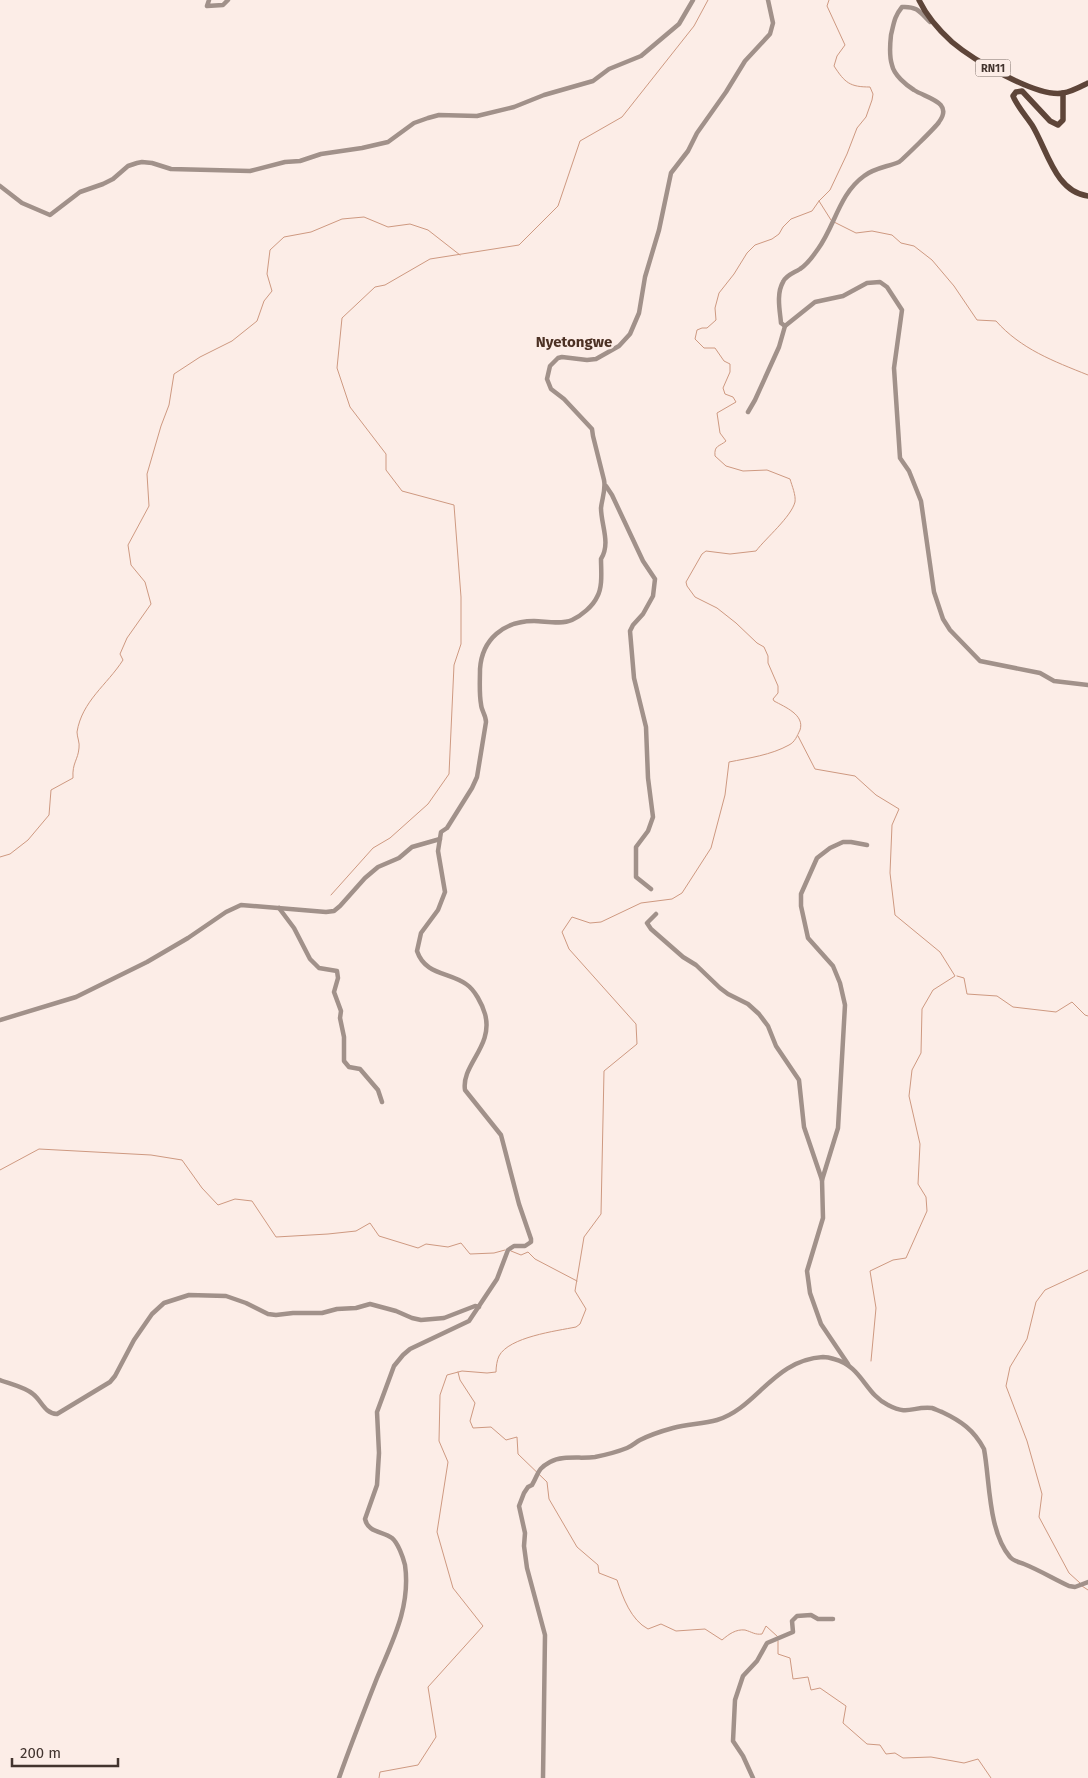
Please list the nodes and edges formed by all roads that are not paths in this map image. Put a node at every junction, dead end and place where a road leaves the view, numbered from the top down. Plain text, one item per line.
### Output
1 (209, 0) edge
2 (228, 0) edge
3 (693, 0) edge
4 (768, 0) edge
5 (918, 0) edge
6 (952, 41) junction
7 (1088, 83) edge
8 (1063, 94) junction
9 (0, 186) edge
10 (1088, 196) edge
11 (784, 326) junction
12 (748, 412) dead end
13 (606, 486) junction
14 (1088, 685) edge
15 (440, 839) junction
16 (868, 845) dead end
17 (651, 889) dead end
18 (279, 908) junction
19 (656, 914) dead end
20 (0, 1020) edge
21 (382, 1102) dead end
22 (822, 1180) junction
23 (479, 1307) junction
24 (849, 1365) junction
25 (0, 1380) edge
26 (1088, 1582) edge
27 (833, 1619) dead end
28 (339, 1778) edge
29 (543, 1778) edge
30 (753, 1778) edge

1 - 2 street
3 - 9 street
4 - 13 street
5 - 6 main road, RN11
6 - 8 main road, RN11
6 - 11 street
7 - 8 main road
8 - 10 main road
11 - 12 street
11 - 14 street
13 - 15 street
13 - 17 street
15 - 18 street
15 - 23 street
16 - 22 street
18 - 20 street
18 - 21 street
19 - 22 street
22 - 24 street
23 - 25 street
23 - 28 street
24 - 26 street
24 - 29 street
27 - 30 street

